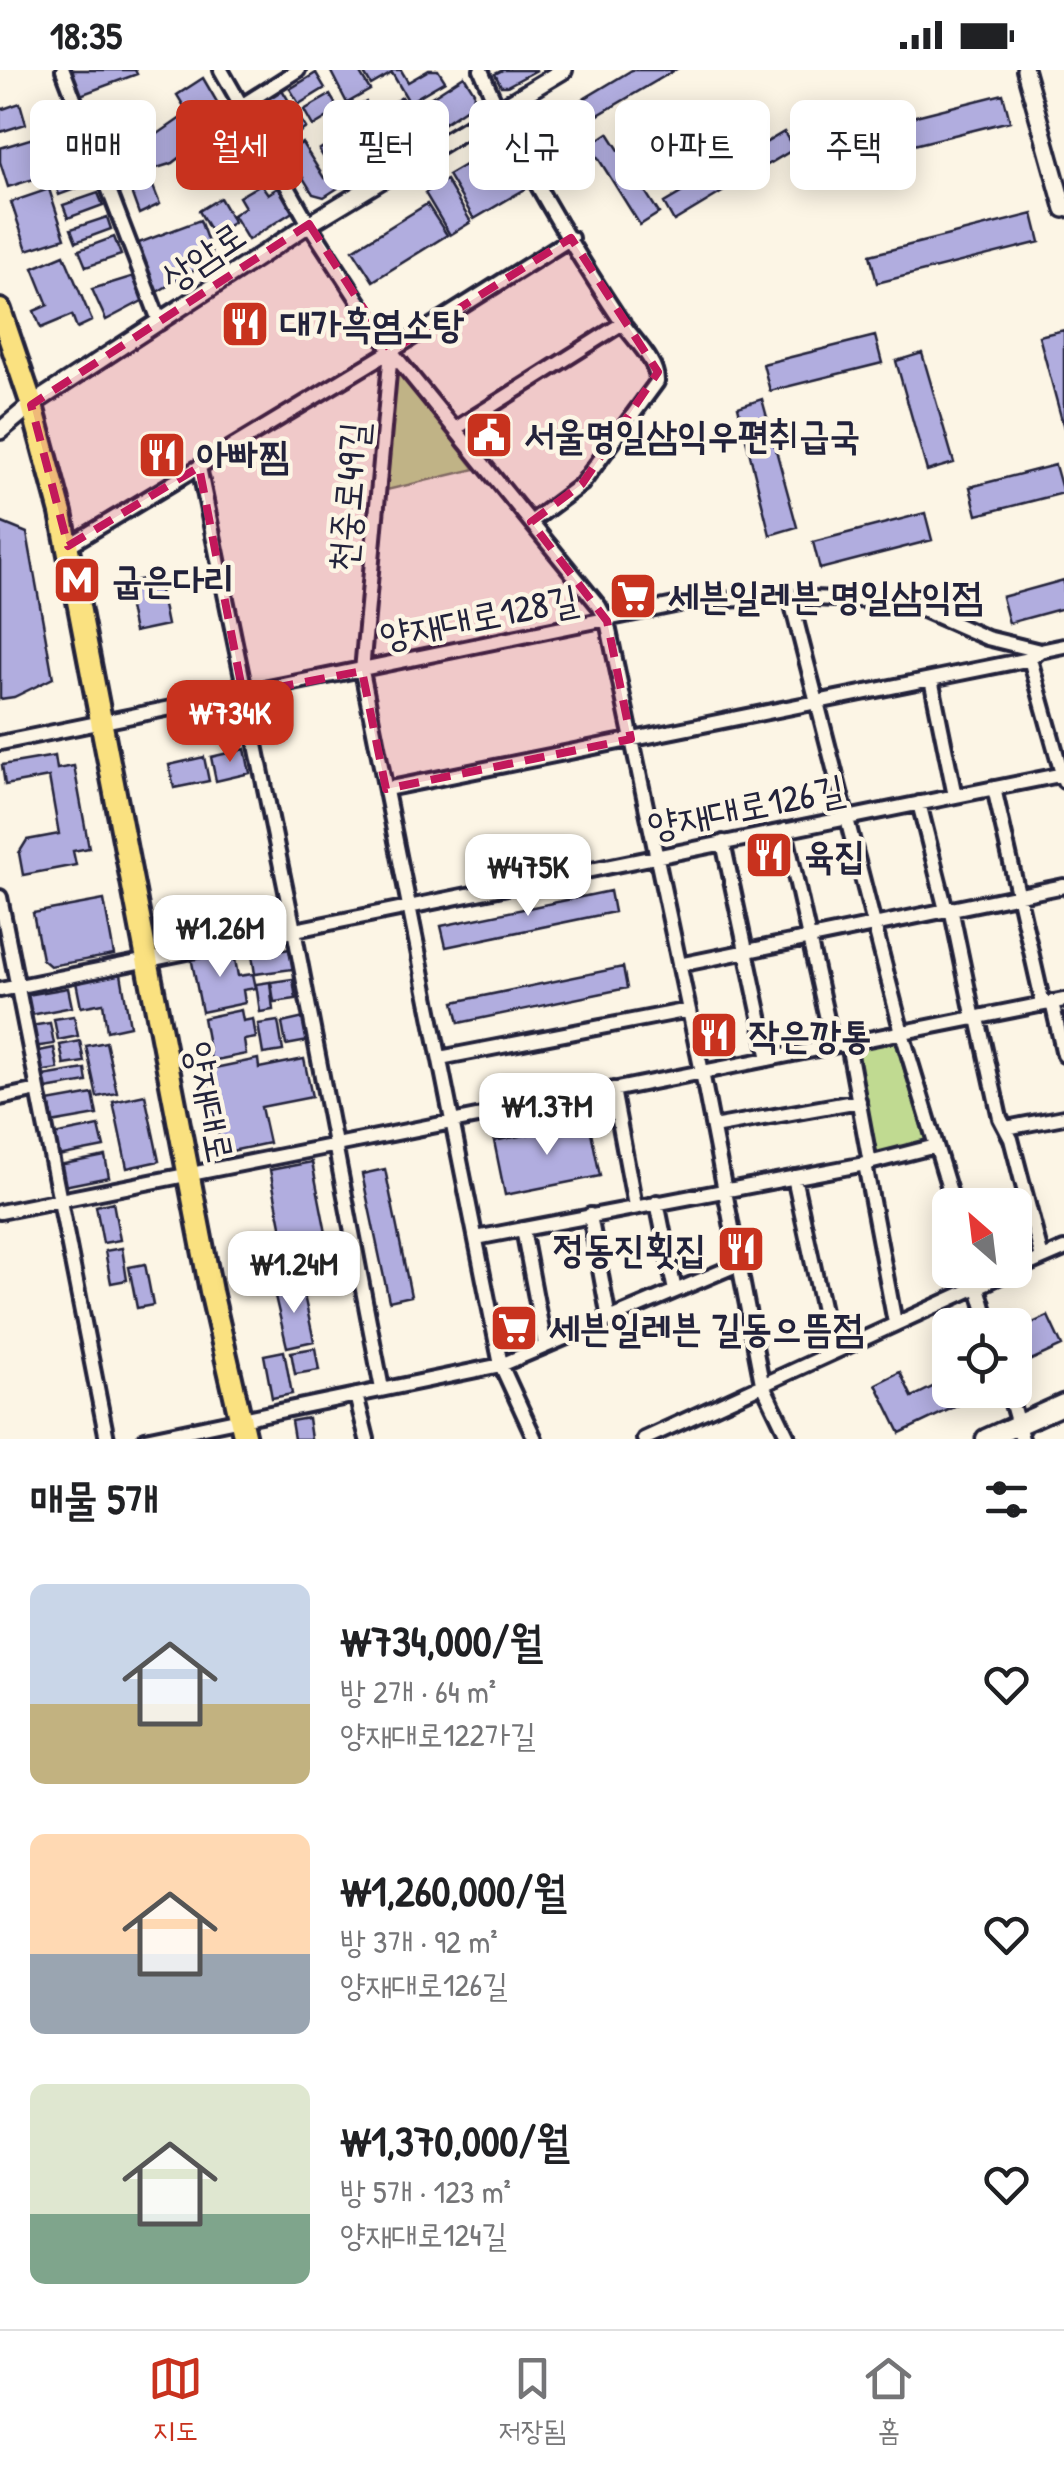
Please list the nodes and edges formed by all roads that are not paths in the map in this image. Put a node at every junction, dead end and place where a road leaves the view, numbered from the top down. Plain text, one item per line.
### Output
1 (63, 70) edge
2 (221, 70) edge
3 (298, 70) edge
4 (481, 70) edge
5 (564, 70) edge
6 (1025, 70) edge
7 (238, 100) edge
8 (250, 100) edge
9 (494, 100) edge
10 (514, 100) edge
11 (469, 127) edge
12 (289, 190) edge
13 (543, 190) edge
14 (1064, 209) edge
15 (309, 224) junction
16 (570, 238) junction
17 (0, 310) edge
18 (160, 322) junction
19 (622, 323) junction
20 (391, 351) junction
21 (31, 405) junction
22 (455, 429) junction
23 (0, 431) edge
24 (199, 467) junction
25 (531, 522) junction
26 (68, 546) junction
27 (790, 597) junction
28 (608, 621) junction
29 (1064, 646) edge
30 (1036, 655) junction
31 (362, 671) junction
32 (931, 679) junction
33 (243, 694) junction
34 (817, 701) junction
35 (102, 722) junction
36 (632, 738) junction
37 (0, 743) edge
38 (1064, 776) edge
39 (994, 788) junction
40 (386, 790) junction
41 (955, 796) junction
42 (919, 803) junction
43 (846, 818) junction
44 (786, 830) junction
45 (723, 842) junction
46 (656, 856) junction
47 (1064, 886) edge
48 (1018, 895) junction
49 (0, 898) edge
50 (409, 906) junction
51 (948, 909) junction
52 (874, 924) junction
53 (294, 930) junction
54 (809, 938) junction
55 (746, 951) junction
56 (147, 960) junction
57 (679, 965) junction
58 (18, 986) junction
59 (0, 990) edge
60 (1053, 1002) edge
61 (689, 1010) junction
62 (976, 1018) junction
63 (902, 1033) junction
64 (840, 1045) junction
65 (1064, 1055) edge
66 (440, 1058) junction
67 (770, 1059) junction
68 (702, 1072) junction
69 (613, 1089) junction
70 (38, 1090) junction
71 (0, 1098) edge
72 (859, 1102) junction
73 (1064, 1116) edge
74 (452, 1122) junction
75 (713, 1128) junction
76 (1006, 1128) junction
77 (336, 1145) junction
78 (936, 1146) junction
79 (868, 1163) junction
80 (189, 1176) junction
81 (794, 1176) junction
82 (725, 1188) junction
83 (949, 1188) edge
84 (60, 1200) junction
85 (657, 1202) junction
86 (635, 1206) junction
87 (0, 1212) edge
88 (590, 1216) junction
89 (523, 1228) junction
90 (476, 1238) junction
91 (1064, 1249) edge
92 (1042, 1258) junction
93 (1032, 1262) edge
94 (739, 1264) junction
95 (974, 1288) edge
96 (675, 1291) junction
97 (609, 1319) junction
98 (895, 1323) junction
99 (545, 1346) junction
100 (832, 1352) junction
101 (501, 1365) junction
102 (762, 1383) junction
103 (382, 1389) junction
104 (356, 1395) junction
105 (1064, 1404) edge
106 (242, 1429) edge
107 (1020, 1432) edge
108 (107, 1439) edge
109 (146, 1439) edge
110 (366, 1439) edge
111 (536, 1439) edge
112 (644, 1439) edge
113 (789, 1439) edge
114 (986, 1439) edge

1 - 18 street
2 - 7 street
3 - 8 street
4 - 9 street
5 - 10 street, 상암로
6 - 14 street
11 - 15 street, 상암로
12 - 15 street
13 - 16 street
15 - 18 street, 상암로
15 - 20 street
16 - 19 street
16 - 20 street
17 - 21 main road, 양재대로
18 - 21 street, 상암로
19 - 22 street
19 - 25 street
20 - 22 street
20 - 24 street
20 - 31 street, 천중로49길
21 - 23 street, 상암로
21 - 26 main road, 양재대로
22 - 25 street
24 - 26 street
24 - 33 street
25 - 28 street
26 - 35 main road, 양재대로
27 - 28 street, 양재대로128길
27 - 30 street, 양재대로128길
27 - 34 street
28 - 31 street, 양재대로128길
28 - 36 street
29 - 30 street
30 - 32 street
30 - 38 street
31 - 33 street, 양재대로128길
31 - 40 street, 천중로49길
32 - 34 street
32 - 41 street
33 - 35 street, 양재대로128길
33 - 53 street
34 - 36 street
34 - 43 street
35 - 37 street, 양재대로128길
35 - 56 main road, 양재대로
36 - 40 street
36 - 46 street
38 - 39 street, 양재대로126길
39 - 41 street, 양재대로126길
39 - 48 street
40 - 50 street, 천중로49길
41 - 42 street, 양재대로126길
42 - 43 street, 양재대로126길
42 - 51 street
43 - 44 street, 양재대로126길
43 - 52 street
44 - 45 street, 양재대로126길
44 - 54 street
45 - 46 street, 양재대로126길
45 - 55 street
46 - 50 street, 양재대로126길
46 - 57 street
47 - 48 street
48 - 51 street
48 - 60 street
49 - 58 street
50 - 53 street, 양재대로126길
50 - 66 street, 천중로49길
51 - 52 street
51 - 62 street
52 - 54 street
52 - 63 street
53 - 56 street, 양재대로126길
53 - 77 street
54 - 55 street
54 - 64 street
55 - 57 street
55 - 67 street
56 - 58 street, 양재대로126길
56 - 80 main road, 양재대로
57 - 61 street
58 - 59 street, 양재대로126길
58 - 70 street
60 - 62 street
60 - 65 street
61 - 66 street
61 - 68 street
62 - 63 street
62 - 76 street
63 - 64 street
63 - 78 street
64 - 67 street
64 - 72 street
66 - 74 street, 천중로49길
67 - 68 street
68 - 69 street
68 - 75 street
69 - 74 street
69 - 86 street
70 - 71 street
70 - 84 street
72 - 75 street
72 - 79 street
73 - 76 street
74 - 77 street
74 - 90 street, 천중로49길
75 - 82 street
76 - 92 street
77 - 80 street
77 - 103 street
78 - 79 street
78 - 83 street
79 - 81 street
79 - 98 street
80 - 84 street
80 - 106 main road, 양재대로
81 - 82 street
81 - 100 street
82 - 85 street
82 - 94 street
84 - 87 street
84 - 108 street
85 - 86 street
85 - 96 street
86 - 88 street
88 - 89 street
88 - 97 street
89 - 90 street
89 - 99 street
90 - 101 street, 천중로49길
91 - 92 street
92 - 93 street
94 - 96 street
94 - 102 street
95 - 98 street
96 - 97 street
97 - 99 street
98 - 100 street
99 - 101 street
100 - 102 street
101 - 103 street
101 - 111 street, 천중로49길
102 - 112 street
102 - 113 street
103 - 104 street
104 - 106 street
104 - 110 street
105 - 107 main road
106 - 109 street
107 - 114 main road

